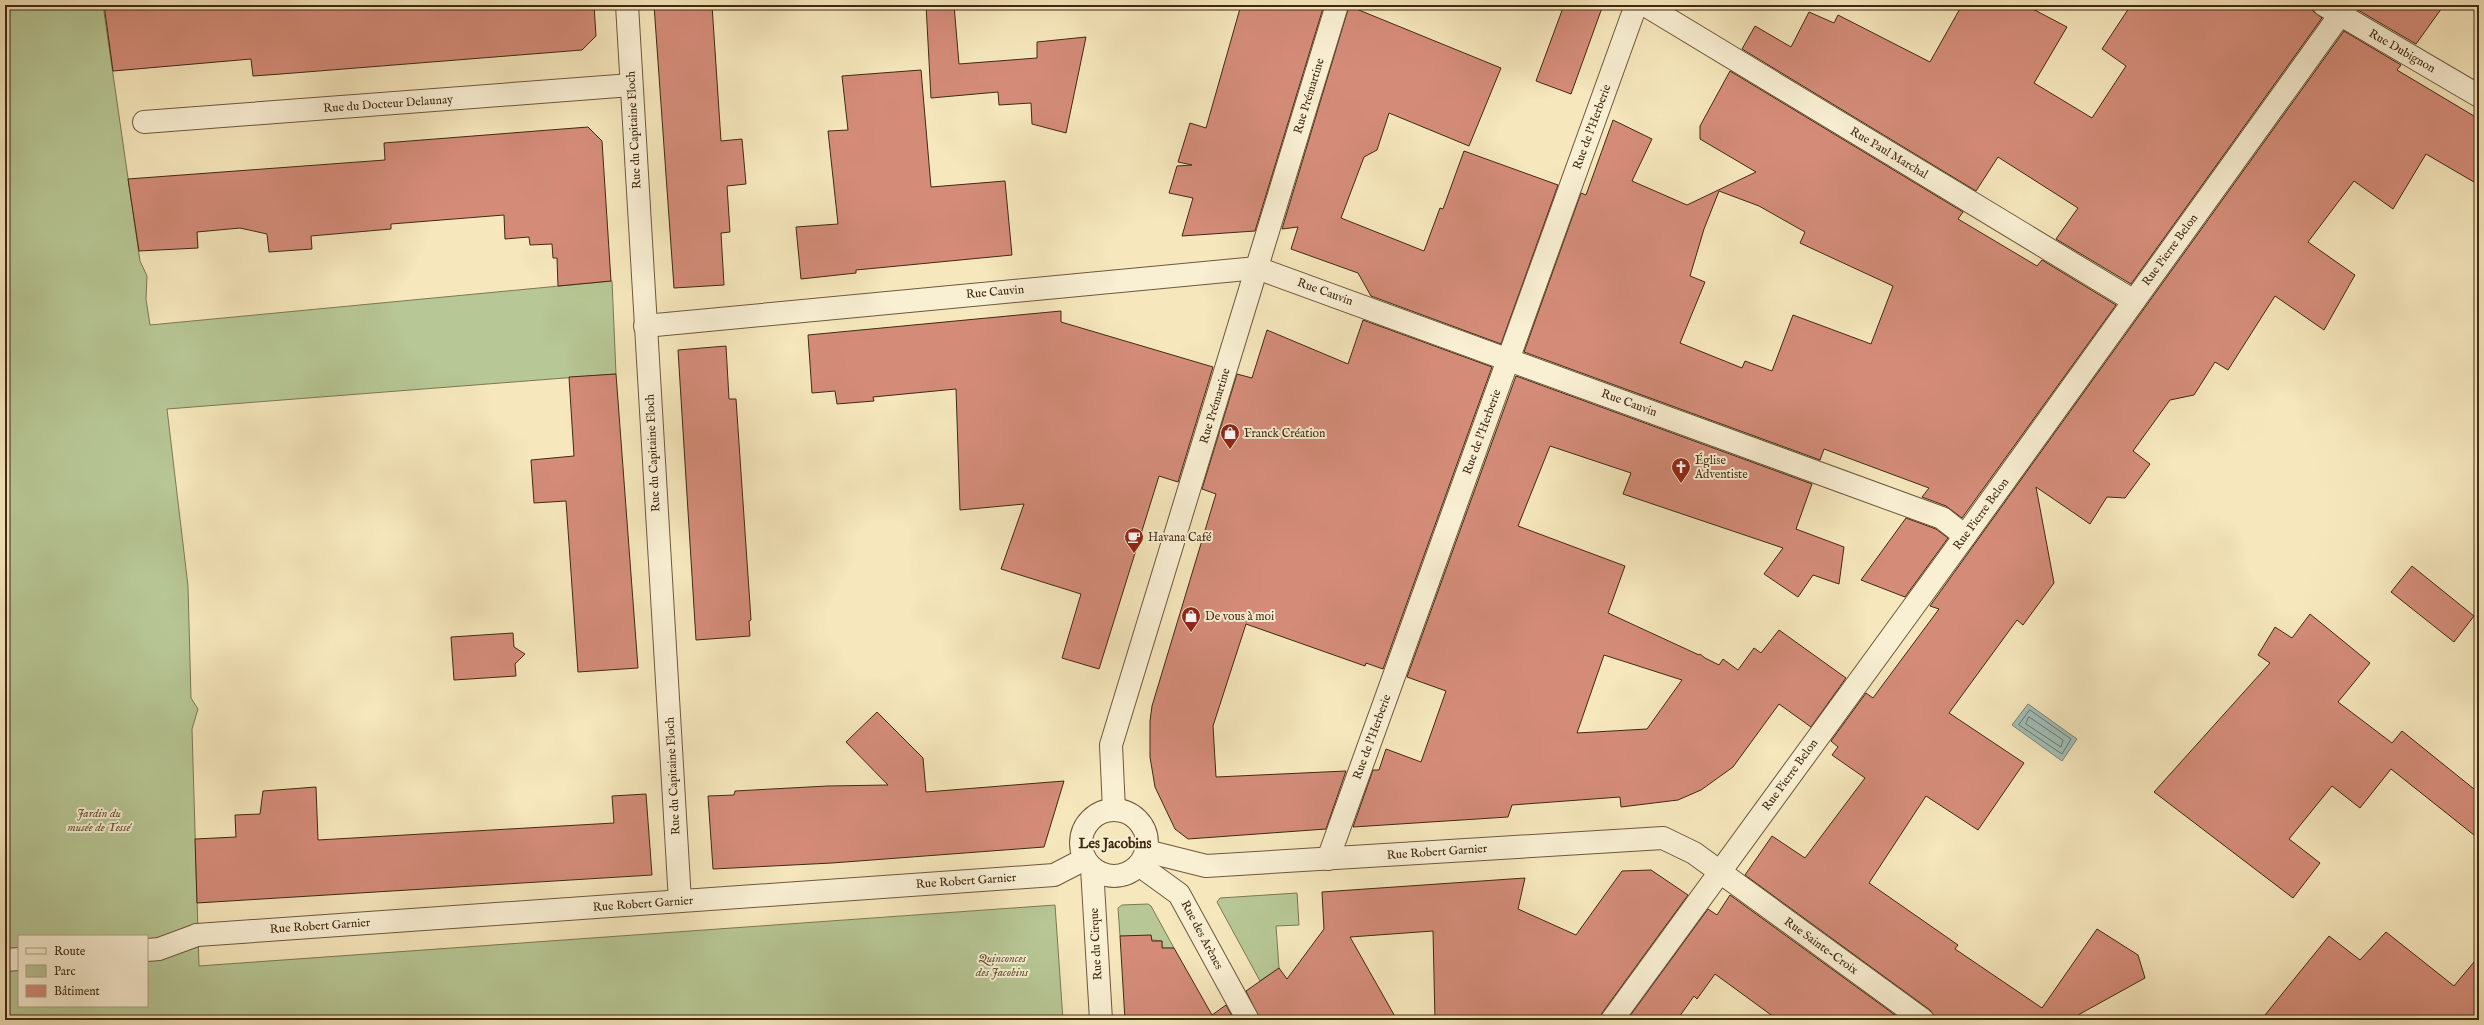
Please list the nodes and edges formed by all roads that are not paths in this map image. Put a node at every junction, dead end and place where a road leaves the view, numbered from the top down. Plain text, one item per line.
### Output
1 (627, 5) edge
2 (1337, 5) edge
3 (1636, 5) edge
4 (1645, 5) edge
5 (2337, 8) edge
6 (631, 85) junction
7 (2479, 96) edge
8 (144, 122) dead end
9 (1257, 268) junction
10 (2134, 301) junction
11 (646, 326) junction
12 (1508, 358) junction
13 (1965, 536) junction
14 (1114, 810) junction
15 (1143, 858) junction
16 (1328, 859) junction
17 (1088, 864) junction
18 (1719, 872) junction
19 (680, 901) junction
20 (148, 950) edge
21 (18, 959) edge
22 (5, 960) edge
23 (1101, 1020) edge
24 (1248, 1020) edge
25 (1612, 1020) edge
26 (1923, 1020) edge

1 - 6 street, Rue du Capitaine Floch
2 - 9 street, Rue Prémartine
3 - 12 street, Rue de l'Herberie
4 - 10 street, Rue Paul Marchal
5 - 7 street, Rue Dubignon
5 - 10 street, Rue Pierre Belon
6 - 8 street, Rue du Docteur Delaunay
6 - 11 street, Rue du Capitaine Floch
9 - 11 street, Rue Cauvin
9 - 12 street, Rue Cauvin
9 - 14 street, Rue Prémartine
10 - 13 street, Rue Pierre Belon
11 - 19 street, Rue du Capitaine Floch
12 - 13 street, Rue Cauvin
12 - 16 street, Rue de l'Herberie
13 - 18 street, Rue Pierre Belon
14 - 15 street
14 - 17 street
15 - 16 street, Rue Robert Garnier
15 - 17 street
15 - 24 street, Rue des Arènes
16 - 18 street, Rue Robert Garnier
17 - 19 street, Rue Robert Garnier
17 - 23 street, Rue du Cirque
18 - 25 street, Rue Pierre Belon
18 - 26 street, Rue Sainte-Croix
19 - 20 street, Rue Robert Garnier
21 - 22 street

